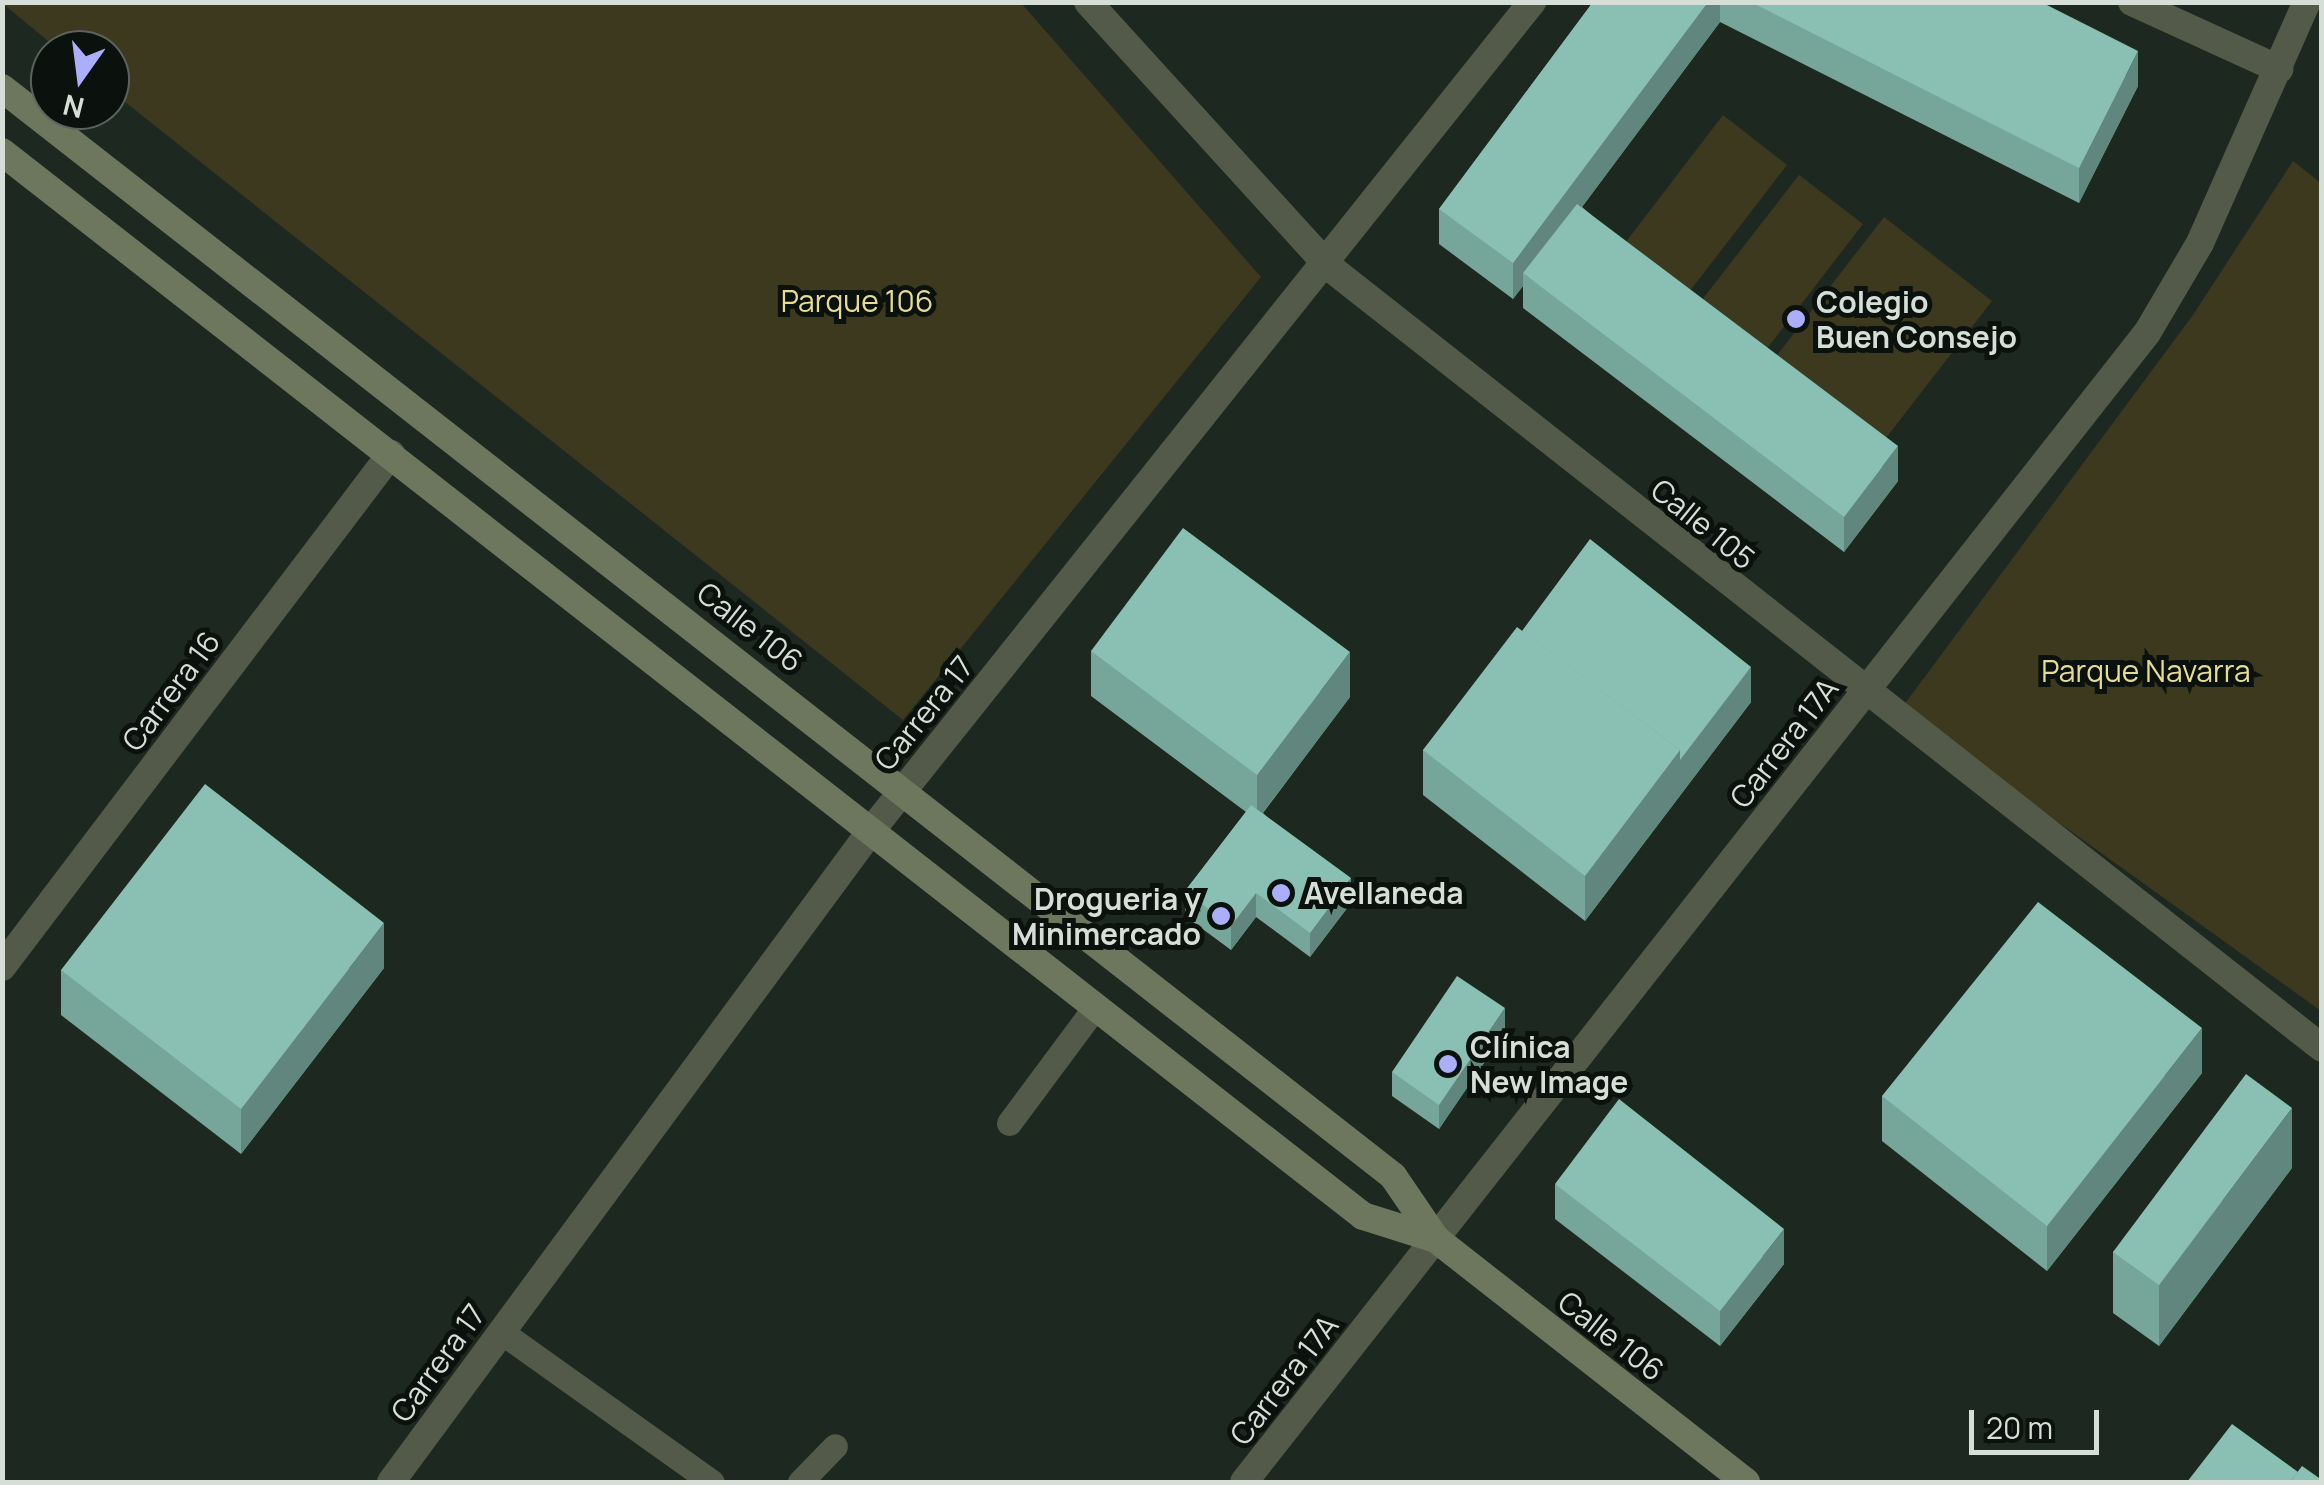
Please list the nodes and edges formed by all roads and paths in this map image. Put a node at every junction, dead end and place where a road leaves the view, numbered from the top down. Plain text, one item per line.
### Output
1 (1088, 2) edge
2 (1532, 2) edge
3 (2132, 2) edge
4 (2308, 2) edge
5 (2279, 69) junction
6 (2, 88) edge
7 (2, 152) edge
8 (1328, 266) junction
9 (390, 454) junction
10 (1863, 695) junction
11 (904, 788) junction
12 (870, 832) junction
13 (2, 968) edge
14 (1095, 1007) junction
15 (2322, 1048) edge
16 (1009, 1123) dead end
17 (1436, 1240) junction
18 (500, 1332) junction
19 (835, 1446) dead end
20 (391, 1482) edge
21 (712, 1482) edge
22 (800, 1482) edge
23 (1244, 1482) edge
24 (1746, 1482) edge

1 - 8 street, Calle 105
2 - 8 street, Carrera 17
3 - 5 street
4 - 5 street, Carrera 17A
5 - 10 street, Carrera 17A
6 - 11 main road, Calle 106
7 - 9 main road, Calle 106
8 - 10 street, Calle 105
8 - 11 street, Carrera 17
9 - 12 main road, Calle 106
9 - 13 street, Carrera 16
10 - 15 street, Calle 105
10 - 17 street, Carrera 17A
11 - 12 street, Carrera 17
11 - 17 main road, Calle 106
12 - 14 main road, Calle 106
12 - 18 street, Carrera 17
14 - 16 lane
14 - 17 main road, Calle 106
17 - 23 street, Carrera 17A
17 - 24 main road, Calle 106
18 - 20 street, Carrera 17
18 - 21 lane
19 - 22 lane

